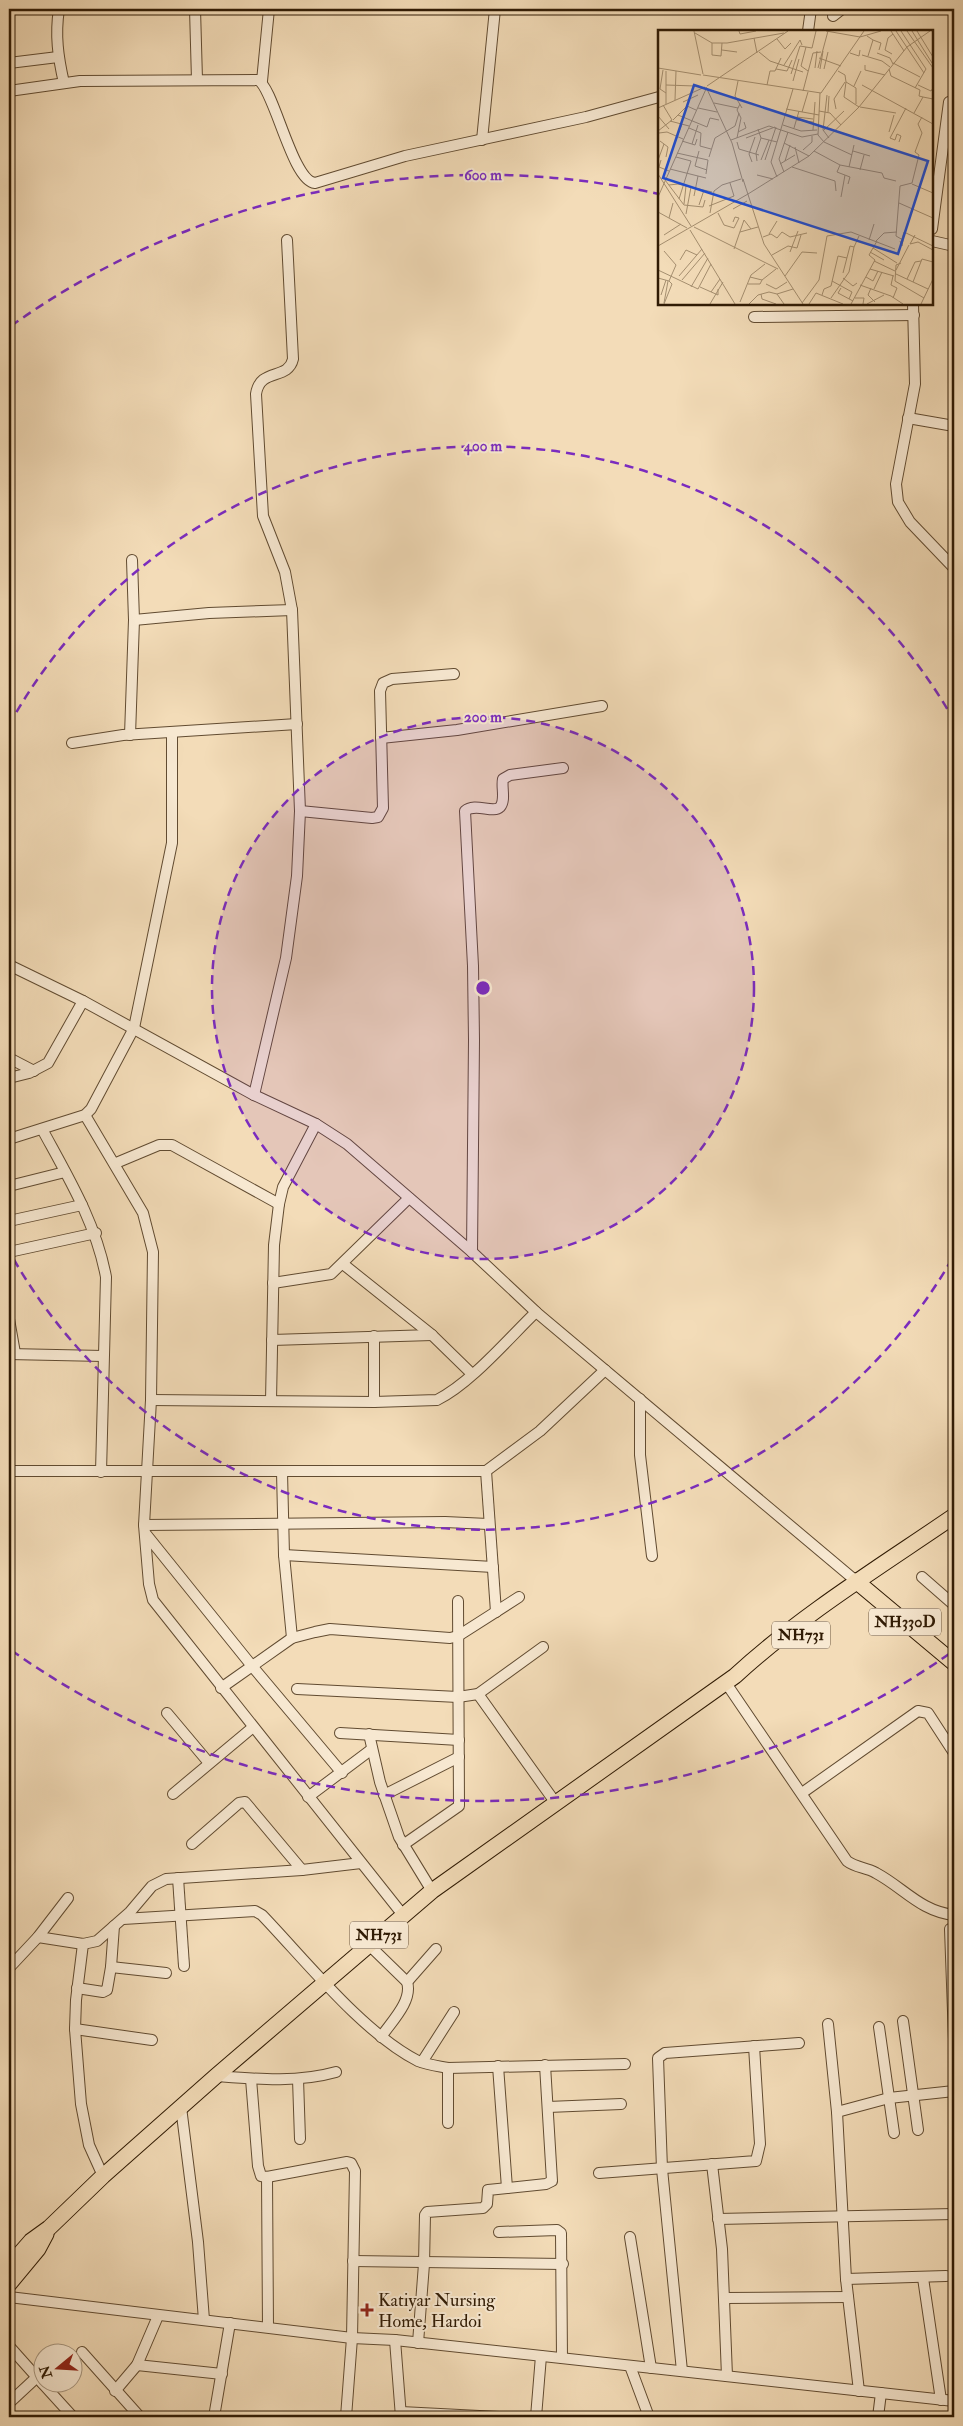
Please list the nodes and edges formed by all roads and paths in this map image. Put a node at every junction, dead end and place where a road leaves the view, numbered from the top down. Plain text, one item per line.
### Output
1 (59, 9) edge
2 (195, 9) edge
3 (269, 9) edge
4 (495, 9) edge
5 (811, 9) edge
6 (842, 9) edge
7 (833, 16) dead end
8 (808, 30) edge
9 (58, 57) junction
10 (9, 63) edge
11 (197, 80) junction
12 (262, 81) junction
13 (64, 83) junction
14 (9, 91) edge
15 (658, 97) edge
16 (949, 102) dead end
17 (482, 140) junction
18 (933, 222) edge
19 (287, 240) dead end
20 (933, 241) edge
21 (954, 246) edge
22 (913, 305) edge
23 (914, 315) junction
24 (754, 317) dead end
25 (908, 418) junction
26 (954, 426) edge
27 (132, 560) dead end
28 (954, 568) edge
29 (292, 610) junction
30 (134, 620) junction
31 (454, 674) dead end
32 (602, 706) dead end
33 (298, 724) junction
34 (172, 733) junction
35 (130, 735) junction
36 (381, 738) junction
37 (72, 742) dead end
38 (563, 768) dead end
39 (300, 812) junction
40 (9, 965) edge
41 (83, 1001) junction
42 (134, 1028) junction
43 (9, 1058) edge
44 (34, 1071) junction
45 (9, 1078) edge
46 (254, 1095) junction
47 (85, 1115) junction
48 (316, 1124) junction
49 (42, 1129) junction
50 (9, 1139) edge
51 (116, 1163) junction
52 (65, 1172) junction
53 (9, 1186) edge
54 (409, 1198) junction
55 (279, 1204) junction
56 (82, 1205) junction
57 (9, 1221) edge
58 (96, 1234) junction
59 (9, 1252) edge
60 (472, 1252) junction
61 (343, 1264) junction
62 (273, 1283) junction
63 (536, 1312) junction
64 (9, 1319) edge
65 (374, 1336) junction
66 (432, 1336) junction
67 (272, 1340) junction
68 (12, 1354) edge
69 (103, 1356) junction
70 (605, 1370) junction
71 (472, 1374) junction
72 (151, 1400) junction
73 (640, 1400) junction
74 (271, 1401) junction
75 (374, 1402) junction
76 (9, 1471) edge
77 (486, 1471) junction
78 (101, 1472) junction
79 (147, 1472) junction
80 (282, 1472) junction
81 (954, 1516) edge
82 (284, 1523) junction
83 (488, 1524) junction
84 (954, 1525) edge
85 (145, 1529) junction
86 (284, 1554) junction
87 (652, 1556) dead end
88 (493, 1567) junction
89 (922, 1577) dead end
90 (860, 1584) junction
91 (519, 1597) dead end
92 (458, 1602) dead end
93 (954, 1605) edge
94 (496, 1612) junction
95 (458, 1636) junction
96 (292, 1638) junction
97 (543, 1647) dead end
98 (954, 1663) edge
99 (252, 1666) junction
100 (731, 1679) junction
101 (220, 1688) junction
102 (297, 1689) dead end
103 (478, 1694) junction
104 (458, 1697) junction
105 (167, 1713) dead end
106 (252, 1728) junction
107 (340, 1733) dead end
108 (368, 1734) junction
109 (458, 1740) junction
110 (372, 1749) junction
111 (954, 1753) edge
112 (459, 1757) junction
113 (209, 1763) junction
114 (342, 1773) junction
115 (802, 1793) junction
116 (172, 1794) dead end
117 (384, 1794) junction
118 (308, 1798) junction
119 (555, 1802) junction
120 (192, 1844) dead end
121 (404, 1846) junction
122 (361, 1863) junction
123 (302, 1870) junction
124 (178, 1878) junction
125 (432, 1891) junction
126 (68, 1898) dead end
127 (403, 1915) junction
128 (954, 1915) edge
129 (180, 1916) junction
130 (123, 1918) junction
131 (114, 1926) junction
132 (950, 1929) dead end
133 (38, 1937) junction
134 (83, 1944) junction
135 (368, 1944) junction
136 (436, 1949) dead end
137 (184, 1966) dead end
138 (111, 1967) junction
139 (9, 1968) edge
140 (166, 1973) dead end
141 (326, 1982) junction
142 (407, 1982) junction
143 (78, 1988) junction
144 (954, 2006) edge
145 (454, 2012) dead end
146 (903, 2020) dead end
147 (828, 2024) dead end
148 (879, 2026) dead end
149 (75, 2028) junction
150 (381, 2037) junction
151 (954, 2039) edge
152 (152, 2040) dead end
153 (799, 2043) dead end
154 (754, 2046) junction
155 (422, 2062) junction
156 (625, 2064) dead end
157 (498, 2066) junction
158 (546, 2066) junction
159 (448, 2068) junction
160 (336, 2072) dead end
161 (216, 2076) junction
162 (298, 2078) junction
163 (251, 2079) junction
164 (954, 2091) edge
165 (914, 2095) junction
166 (889, 2098) junction
167 (621, 2104) dead end
168 (181, 2107) junction
169 (548, 2107) junction
170 (837, 2112) junction
171 (448, 2123) dead end
172 (918, 2130) dead end
173 (894, 2133) dead end
174 (300, 2139) dead end
175 (712, 2164) junction
176 (662, 2169) junction
177 (599, 2173) dead end
178 (103, 2176) junction
179 (267, 2177) junction
180 (507, 2188) junction
181 (954, 2214) edge
182 (842, 2217) junction
183 (718, 2219) junction
184 (49, 2228) junction
185 (499, 2232) dead end
186 (630, 2237) dead end
187 (353, 2261) junction
188 (424, 2264) junction
189 (563, 2264) junction
190 (9, 2266) edge
191 (946, 2276) dead end
192 (846, 2278) junction
193 (923, 2278) junction
194 (9, 2284) edge
195 (9, 2297) edge
196 (848, 2297) junction
197 (725, 2298) junction
198 (158, 2316) junction
199 (204, 2320) junction
200 (230, 2322) junction
201 (268, 2326) junction
202 (352, 2338) junction
203 (395, 2340) junction
204 (418, 2343) junction
205 (9, 2346) edge
206 (82, 2352) dead end
207 (541, 2356) junction
208 (562, 2358) junction
209 (137, 2365) junction
210 (630, 2366) junction
211 (651, 2368) junction
212 (32, 2371) edge
213 (682, 2372) junction
214 (222, 2374) junction
215 (727, 2376) junction
216 (32, 2387) edge
217 (859, 2391) junction
218 (115, 2392) junction
219 (881, 2393) junction
220 (53, 2394) edge
221 (941, 2400) junction
222 (954, 2401) edge
223 (9, 2403) edge
224 (401, 2415) edge
225 (73, 2417) edge
226 (140, 2417) edge
227 (214, 2417) edge
228 (346, 2417) edge
229 (499, 2417) edge
230 (536, 2417) edge
231 (649, 2417) edge
232 (878, 2417) edge

1 - 9 street
2 - 11 street
3 - 12 street
4 - 17 street
5 - 8 street
6 - 7 street
9 - 10 street
9 - 13 street
11 - 12 street
11 - 13 street
12 - 17 street
13 - 14 street
15 - 17 street
16 - 18 street
19 - 29 street
20 - 21 street
22 - 23 street
23 - 24 street
23 - 25 street
25 - 26 street
25 - 28 street
27 - 30 street
29 - 30 street
29 - 33 street
30 - 35 street
31 - 36 street
32 - 36 street
33 - 34 street
33 - 39 street
34 - 35 street
34 - 42 street
35 - 37 street
36 - 39 street
38 - 60 street
39 - 46 street
40 - 41 street
41 - 42 street
41 - 44 street
42 - 46 street
42 - 47 street
43 - 44 street
44 - 45 street
46 - 48 street
47 - 49 street
47 - 51 street
48 - 54 street
48 - 55 street
49 - 50 street
49 - 52 street
51 - 55 street
51 - 72 street
52 - 53 street
52 - 56 street
54 - 60 street
54 - 61 street
55 - 62 street
56 - 57 street
56 - 58 street
58 - 59 street
58 - 69 street
60 - 63 street
61 - 62 street
61 - 66 street
62 - 67 street
63 - 70 street
63 - 71 street
64 - 68 street
65 - 66 street
65 - 67 street
65 - 75 street
66 - 71 street
67 - 74 street
68 - 69 street
69 - 78 street
70 - 73 street
70 - 77 street
71 - 75 street
72 - 74 street
72 - 79 street
73 - 87 street
73 - 90 street
74 - 75 street
76 - 78 street
77 - 80 street
77 - 83 street
78 - 79 street
79 - 80 street
79 - 85 street
80 - 82 street
81 - 90 highway, NH731
82 - 83 street
82 - 85 street
82 - 86 street
83 - 88 street
84 - 90 highway, NH731
85 - 99 street
85 - 101 street
86 - 88 street
86 - 96 street
88 - 94 street
89 - 93 street
90 - 98 highway, NH330D
90 - 100 highway, NH731
91 - 94 street
92 - 95 street
94 - 95 street
95 - 96 street
95 - 104 street
96 - 99 street
97 - 103 street
99 - 101 street
99 - 114 street
100 - 115 street
100 - 119 highway, NH731
101 - 106 street
102 - 104 street
103 - 104 street
103 - 119 street
104 - 109 street
105 - 113 street
106 - 113 street
106 - 118 street
107 - 108 street
108 - 109 street
108 - 110 street
109 - 112 street
110 - 114 street
110 - 117 street
111 - 115 street
112 - 117 street
112 - 121 street
113 - 116 street
114 - 118 street
115 - 128 street
117 - 121 street
118 - 122 street
119 - 125 highway, NH731
120 - 123 street
121 - 125 street
122 - 123 street
122 - 127 street
123 - 124 street
124 - 129 street
124 - 130 street
125 - 127 highway, NH731
126 - 133 street
127 - 135 highway, NH731
129 - 130 street
129 - 137 street
129 - 141 street
130 - 131 street
131 - 134 street
131 - 138 street
132 - 144 street
133 - 134 street
133 - 139 street
134 - 143 street
135 - 141 highway, NH731
135 - 142 street
136 - 142 street
138 - 140 street
138 - 143 street
141 - 150 street
141 - 161 highway, NH731
142 - 150 street
143 - 149 street
144 - 151 street
145 - 155 street
146 - 165 street
147 - 170 street
148 - 166 street
149 - 152 street
149 - 178 street
150 - 155 street
153 - 154 street
154 - 175 street
154 - 176 street
155 - 159 street
156 - 158 street
157 - 158 street
157 - 159 street
157 - 180 street
158 - 169 street
159 - 171 street
160 - 162 street
161 - 163 street
161 - 168 highway, NH731
162 - 163 street
162 - 174 street
163 - 179 street
164 - 165 street
165 - 166 street
165 - 172 street
166 - 170 street
166 - 173 street
167 - 169 street
168 - 178 highway, NH731
168 - 199 street
169 - 180 street
170 - 182 street
175 - 176 street
175 - 183 street
176 - 177 street
176 - 213 street
178 - 184 highway, NH731
179 - 187 street
179 - 201 street
180 - 188 street
181 - 182 street
182 - 183 street
182 - 192 street
183 - 197 street
184 - 190 highway, NH731
184 - 194 highway, NH731
185 - 189 street
186 - 211 street
187 - 188 street
187 - 202 street
188 - 189 street
188 - 204 street
189 - 208 street
191 - 193 street
192 - 193 street
192 - 196 street
193 - 221 street
195 - 198 street
196 - 197 street
196 - 217 street
197 - 215 street
198 - 199 street
198 - 209 street
199 - 200 street
200 - 201 street
200 - 214 street
201 - 202 street
202 - 203 street
202 - 228 street
203 - 204 street
203 - 224 street
204 - 207 street
205 - 212 street
206 - 218 street
207 - 208 street
207 - 230 street
208 - 210 street
209 - 214 street
209 - 218 street
210 - 211 street
210 - 231 street
211 - 213 street
213 - 215 street
214 - 227 street
215 - 217 street
216 - 223 street
217 - 219 street
218 - 226 street
219 - 221 street
219 - 232 street
220 - 225 street
221 - 222 street
224 - 229 street

